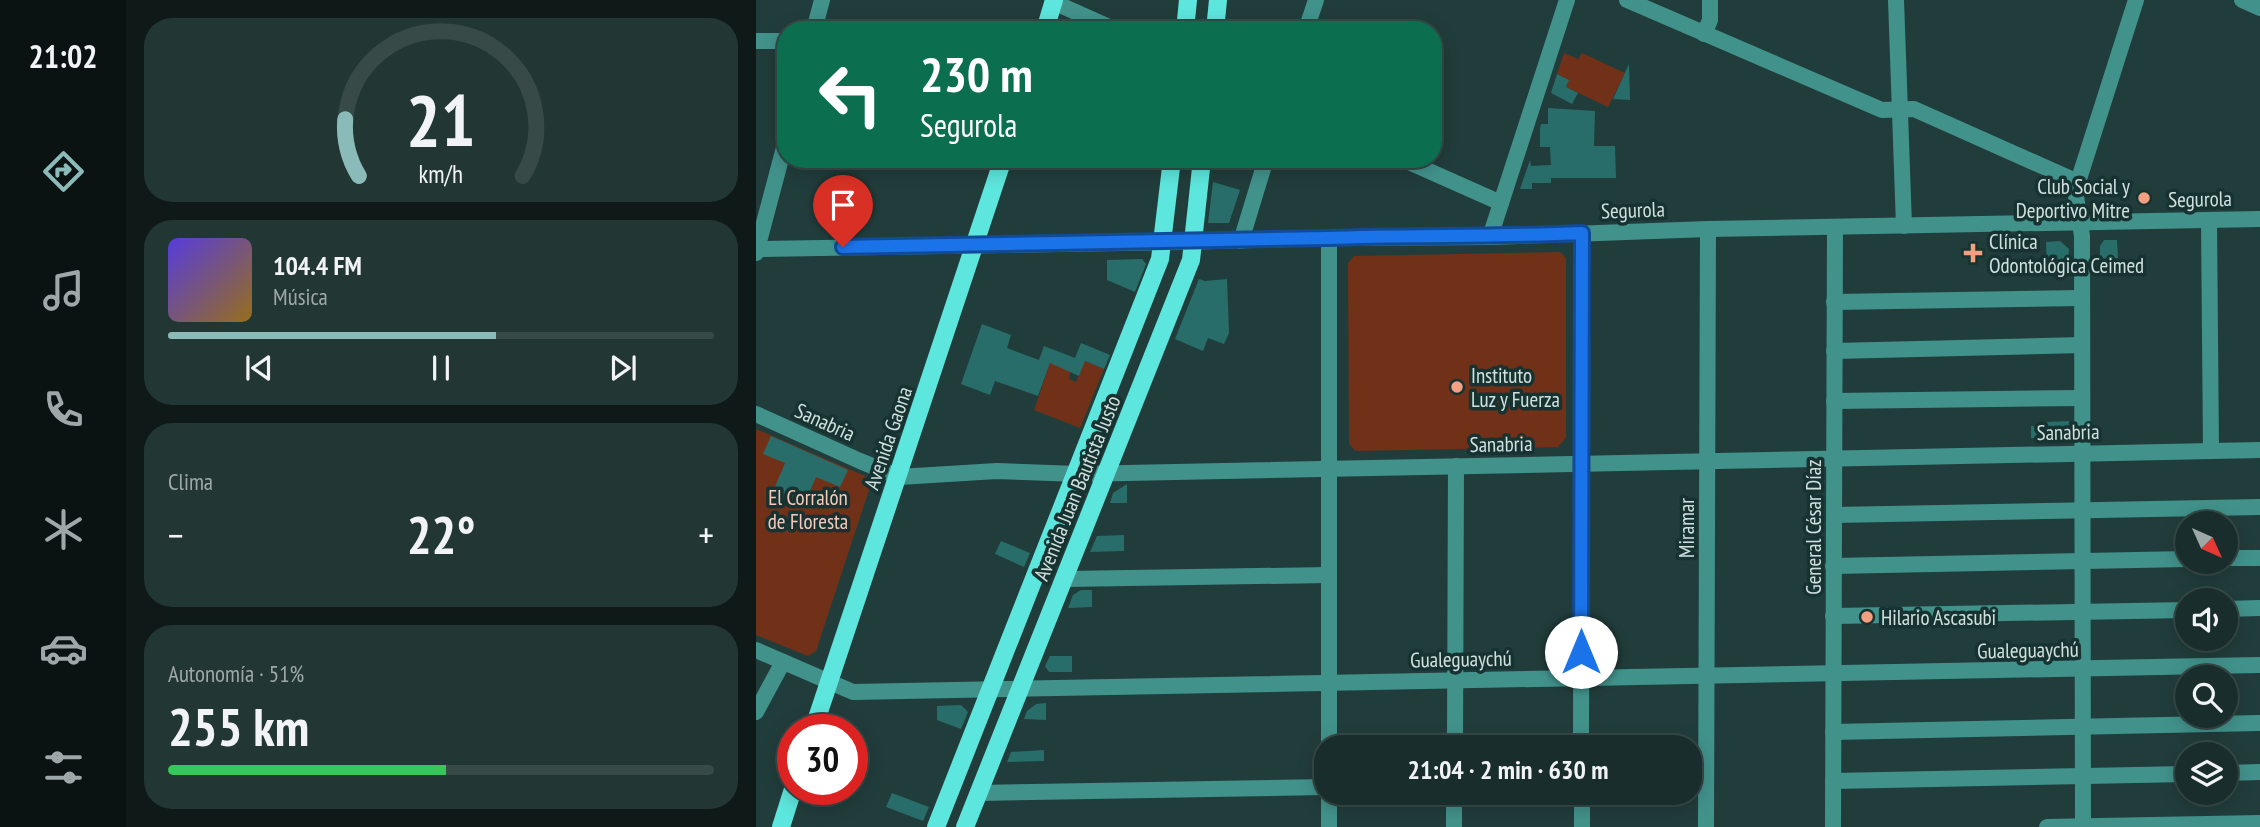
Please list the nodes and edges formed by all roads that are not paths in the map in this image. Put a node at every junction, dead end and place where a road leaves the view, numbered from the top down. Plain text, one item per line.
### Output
1 (822, 0) edge
2 (1188, 0) edge
3 (1218, 0) edge
4 (1316, 0) edge
5 (1567, 0) edge
6 (1628, 0) edge
7 (1710, 0) edge
8 (1896, 0) edge
9 (2136, 0) edge
10 (2242, 0) edge
11 (1053, 1) edge
12 (2260, 8) edge
13 (816, 21) edge
14 (1047, 21) edge
15 (1096, 21) edge
16 (1186, 21) edge
17 (1216, 21) edge
18 (1309, 21) edge
19 (1704, 34) junction
20 (756, 41) edge
21 (777, 41) edge
22 (1899, 110) junction
23 (779, 168) edge
24 (1000, 168) edge
25 (1171, 168) edge
26 (1201, 168) edge
27 (1263, 168) edge
28 (1422, 168) edge
29 (2078, 183) junction
30 (1501, 203) junction
31 (2260, 219) edge
32 (2209, 220) junction
33 (2080, 222) junction
34 (1904, 226) junction
35 (1835, 227) junction
36 (1707, 229) junction
37 (1582, 233) junction
38 (1329, 237) junction
39 (1490, 237) junction
40 (1241, 241) junction
41 (1163, 242) junction
42 (1195, 242) junction
43 (976, 244) junction
44 (757, 250) edge
45 (2081, 298) junction
46 (1834, 302) junction
47 (2081, 345) junction
48 (1834, 351) junction
49 (2082, 398) junction
50 (1834, 401) junction
51 (756, 414) edge
52 (2260, 450) edge
53 (2211, 451) junction
54 (2082, 453) junction
55 (1834, 458) junction
56 (1707, 459) junction
57 (1582, 463) junction
58 (1456, 466) junction
59 (1329, 468) junction
60 (1107, 472) junction
61 (1077, 474) junction
62 (899, 477) junction
63 (2260, 507) edge
64 (2083, 510) junction
65 (1834, 515) junction
66 (2238, 558) edge
67 (2260, 558) edge
68 (2175, 559) edge
69 (2083, 561) junction
70 (1833, 566) junction
71 (1329, 575) junction
72 (1066, 579) junction
73 (2260, 608) edge
74 (2238, 609) edge
75 (2175, 610) edge
76 (2084, 612) junction
77 (1833, 616) junction
78 (756, 650) edge
79 (783, 662) junction
80 (2260, 665) edge
81 (2084, 670) junction
82 (1833, 673) junction
83 (1707, 675) junction
84 (1581, 678) junction
85 (1456, 680) junction
86 (829, 683) junction
87 (1329, 683) junction
88 (991, 688) junction
89 (1021, 688) junction
90 (756, 712) edge
91 (818, 714) edge
92 (2260, 723) edge
93 (2083, 726) junction
94 (1833, 732) junction
95 (1329, 735) edge
96 (1455, 735) edge
97 (1581, 735) edge
98 (2260, 772) edge
99 (2238, 773) edge
100 (2175, 774) edge
101 (2083, 776) junction
102 (1833, 781) junction
103 (1314, 787) edge
104 (978, 793) junction
105 (788, 805) edge
106 (1329, 805) edge
107 (1454, 805) edge
108 (1581, 805) edge
109 (2260, 823) edge
110 (781, 827) edge
111 (936, 827) edge
112 (965, 827) edge
113 (1329, 827) edge
114 (1454, 827) edge
115 (1582, 827) edge
116 (1706, 827) edge
117 (1833, 827) edge
118 (2047, 827) edge
119 (2083, 827) edge

1 - 13 street
2 - 16 main road
3 - 17 main road
4 - 18 street
5 - 30 street
6 - 19 street
7 - 19 street
8 - 22 street
9 - 29 street
10 - 12 street
11 - 14 main road
11 - 15 street
19 - 22 street
20 - 21 street
22 - 29 street
22 - 34 street
23 - 44 street
24 - 43 main road, Avenida Gaona
25 - 41 main road, Avenida Juan Bautista Justo
26 - 42 main road, Avenida Juan Bautista Justo
27 - 40 street
28 - 30 street
29 - 33 street
30 - 39 street
31 - 32 street, Segurola
32 - 33 street, Segurola
32 - 53 street
33 - 34 street, Segurola
33 - 45 street
34 - 35 street, Segurola
35 - 36 street, Segurola
35 - 46 street, General César Díaz
36 - 37 street, Segurola
36 - 56 street, Miramar
37 - 39 street, Segurola
37 - 57 street
38 - 39 street, Segurola
38 - 40 street, Segurola
38 - 59 street
40 - 42 street, Segurola
41 - 42 street, Segurola
41 - 43 street, Segurola
41 - 61 main road, Avenida Juan Bautista Justo
42 - 60 main road, Avenida Juan Bautista Justo
43 - 44 street, Segurola
43 - 62 main road, Avenida Gaona
45 - 46 street
45 - 47 street
46 - 48 street, General César Díaz
47 - 48 street
47 - 49 street
48 - 50 street, General César Díaz
49 - 50 street
49 - 54 street
50 - 55 street, General César Díaz
51 - 62 street, Sanabria
52 - 53 street, Sanabria
53 - 54 street, Sanabria
54 - 55 street, Sanabria
54 - 64 street
55 - 56 street, Sanabria
55 - 65 street, General César Díaz
56 - 57 street, Sanabria
56 - 83 street, Miramar
57 - 58 street, Sanabria
57 - 84 street
58 - 59 street, Sanabria
58 - 85 street
59 - 60 street, Sanabria
59 - 71 street
60 - 61 street, Sanabria
60 - 72 main road, Avenida Juan Bautista Justo
61 - 62 street, Sanabria
61 - 88 main road, Avenida Juan Bautista Justo
62 - 86 main road, Avenida Gaona
63 - 64 street
64 - 65 street
64 - 69 street
65 - 70 street, General César Díaz
66 - 67 street
68 - 69 street
69 - 70 street
69 - 76 street
70 - 77 street, General César Díaz
71 - 72 street
71 - 87 street
72 - 89 main road, Avenida Juan Bautista Justo
73 - 74 street
75 - 76 street
76 - 77 street
76 - 81 street
77 - 82 street, General César Díaz
78 - 79 street, Gualeguaychú
79 - 86 street, Gualeguaychú
79 - 90 street
80 - 81 street, Gualeguaychú
81 - 82 street, Gualeguaychú
81 - 93 street
82 - 83 street, Gualeguaychú
82 - 94 street, General César Díaz
83 - 84 street, Gualeguaychú
83 - 116 street, Miramar
84 - 85 street, Gualeguaychú
84 - 97 street
85 - 87 street, Gualeguaychú
85 - 96 street
86 - 88 street, Gualeguaychú
86 - 91 main road, Avenida Gaona
87 - 89 street, Gualeguaychú
87 - 95 street
88 - 89 street, Gualeguaychú
88 - 111 main road, Avenida Juan Bautista Justo
89 - 104 main road, Avenida Juan Bautista Justo
92 - 93 street
93 - 94 street
93 - 101 street
94 - 102 street, General César Díaz
98 - 99 street
100 - 101 street
101 - 102 street
101 - 119 street
102 - 117 street, General César Díaz
103 - 104 street
104 - 112 main road, Avenida Juan Bautista Justo
105 - 110 main road
106 - 113 street
107 - 114 street
108 - 115 street
109 - 119 street
118 - 119 street

